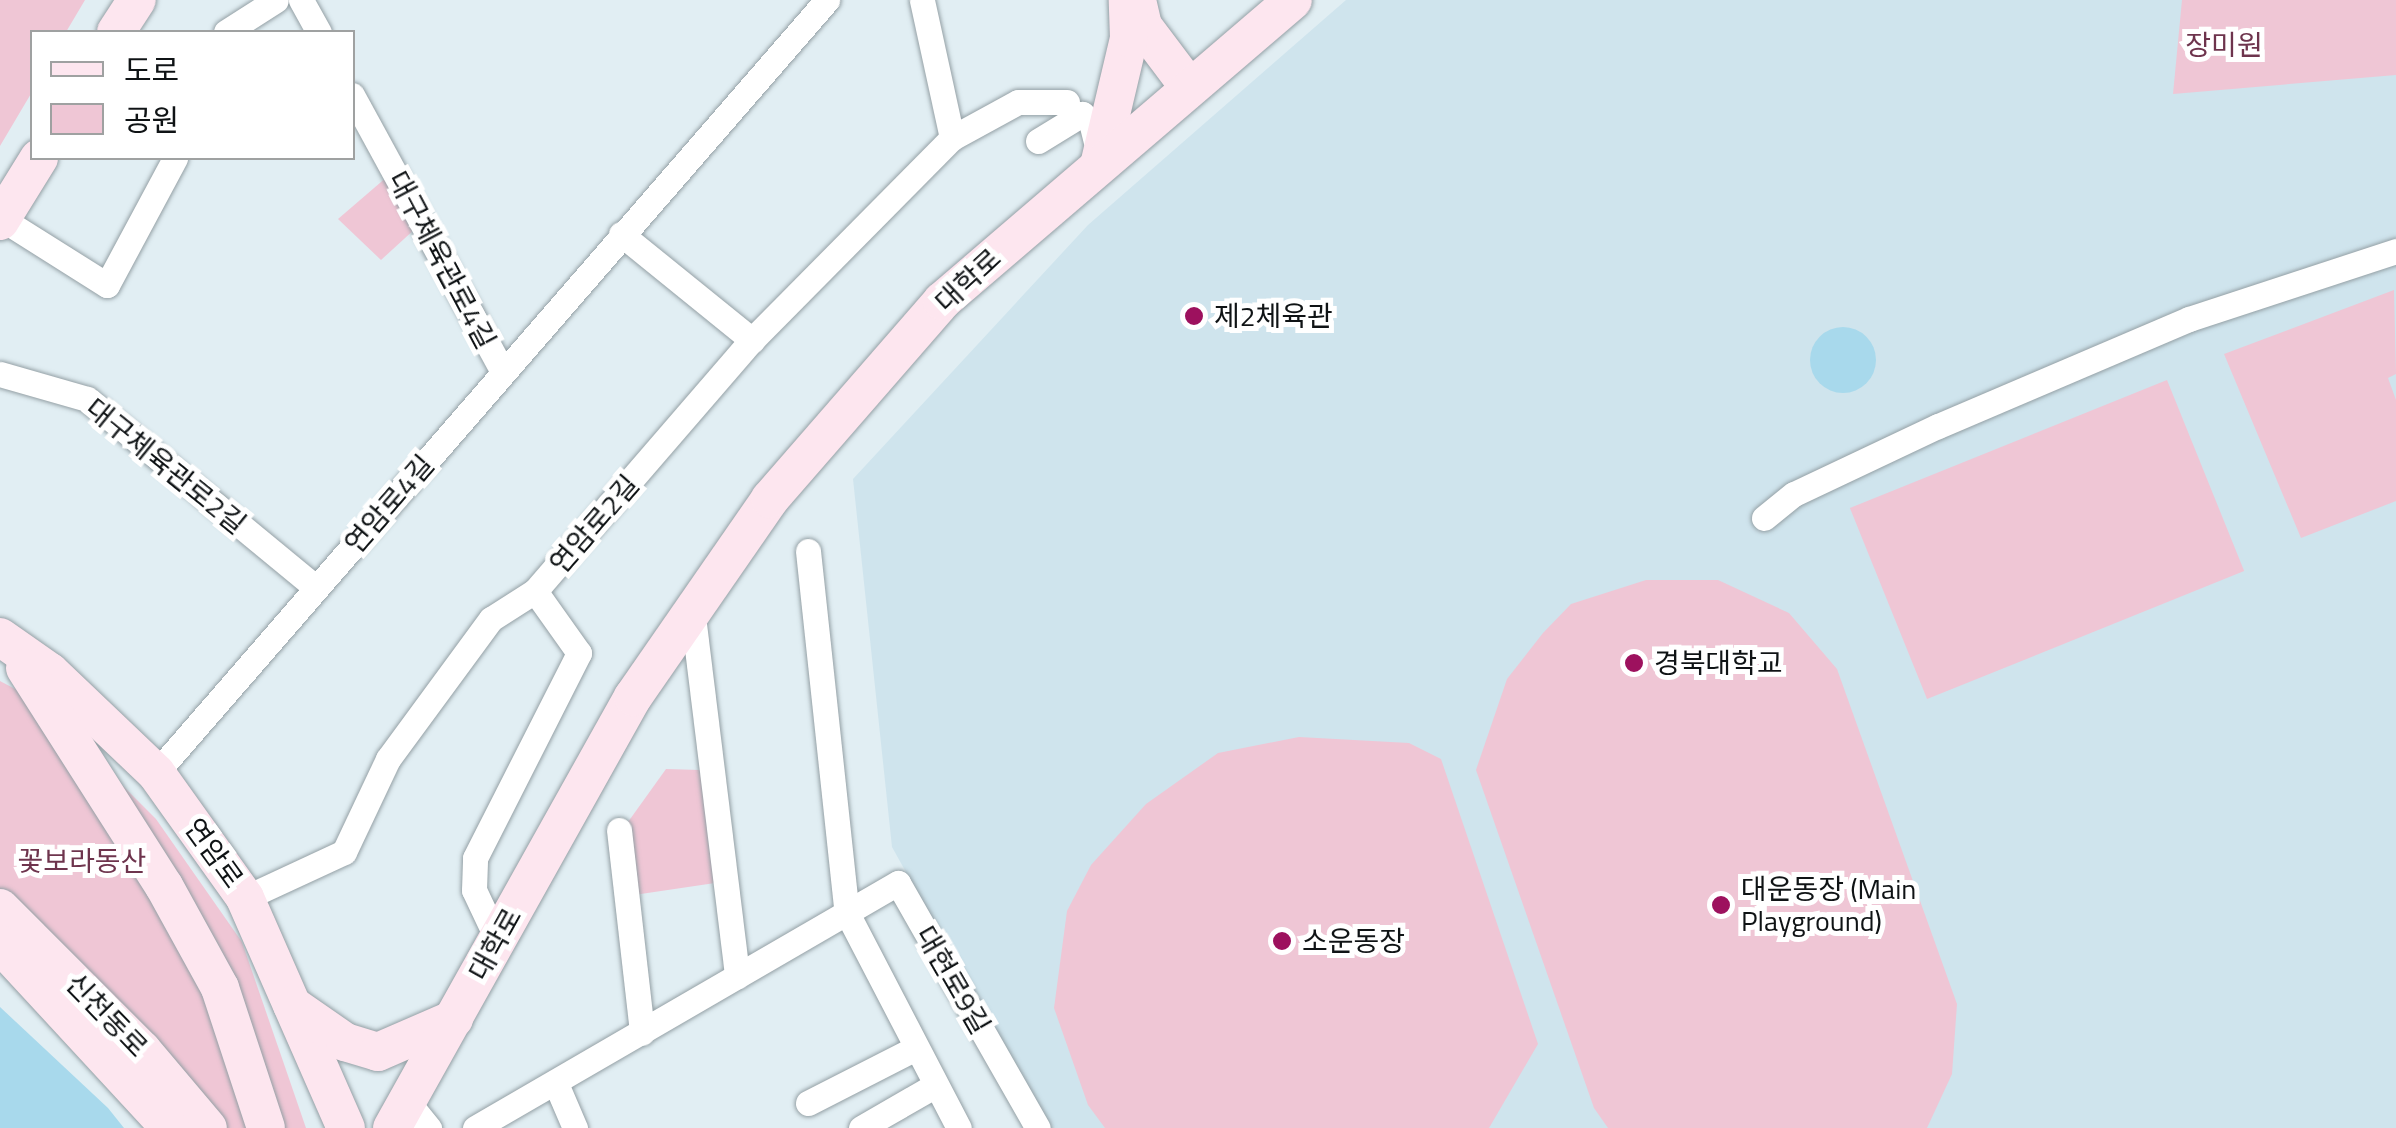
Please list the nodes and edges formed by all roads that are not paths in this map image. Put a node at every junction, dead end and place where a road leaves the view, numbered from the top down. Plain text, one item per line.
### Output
1 (137, 0) edge
2 (276, 0) edge
3 (301, 0) edge
4 (827, 0) edge
5 (922, 0) edge
6 (1128, 0) edge
7 (1137, 0) edge
8 (1293, 0) edge
9 (117, 30) edge
10 (229, 30) edge
11 (318, 30) edge
12 (1189, 88) junction
13 (355, 100) edge
14 (1067, 102) dead end
15 (952, 138) junction
16 (1038, 141) dead end
17 (38, 160) edge
18 (174, 160) edge
19 (1100, 161) junction
20 (1, 220) edge
21 (621, 234) junction
22 (2396, 251) edge
23 (752, 340) junction
24 (503, 372) junction
25 (0, 374) edge
26 (1764, 518) dead end
27 (808, 551) dead end
28 (316, 588) junction
29 (535, 591) junction
30 (692, 606) junction
31 (5, 641) edge
32 (156, 772) junction
33 (618, 830) dead end
34 (245, 898) junction
35 (0, 908) edge
36 (847, 913) junction
37 (498, 940) junction
38 (0, 944) edge
39 (737, 976) junction
40 (292, 1005) junction
41 (454, 1019) junction
42 (642, 1032) junction
43 (914, 1048) junction
44 (557, 1086) junction
45 (934, 1086) junction
46 (808, 1103) dead end
47 (415, 1115) edge
48 (170, 1128) edge
49 (208, 1128) edge
50 (266, 1128) edge
51 (346, 1128) edge
52 (475, 1128) edge
53 (575, 1128) edge
54 (862, 1128) edge
55 (959, 1128) edge
56 (1038, 1128) edge

1 - 9 main road
2 - 10 street
3 - 11 street
4 - 21 street, 연암로4길
5 - 15 street
6 - 19 main road
7 - 12 main road
8 - 12 main road, 대학로
12 - 19 main road, 대학로
13 - 24 street, 대구체육관로4길
14 - 15 street, 연암로2길
15 - 23 street, 연암로2길
16 - 19 street
17 - 20 main road
18 - 20 street
19 - 30 main road, 대학로
21 - 23 street
21 - 24 street, 연암로4길
22 - 26 street
23 - 29 street, 연암로2길
24 - 28 street, 연암로4길
25 - 28 street, 대구체육관로2길
27 - 36 street
28 - 32 street, 연암로4길
29 - 34 street, 연암로2길
29 - 37 street
30 - 37 main road, 대학로
30 - 39 street
31 - 32 main road, 연암로
31 - 50 main road
32 - 34 main road, 연암로
33 - 42 street
34 - 40 main road, 연암로
35 - 49 main road, 신천동로
36 - 39 street, 대현로9길
36 - 43 street
36 - 56 street, 대현로9길
37 - 41 main road, 대학로
38 - 48 main road, 신천동로
39 - 42 street, 대현로9길
40 - 41 main road
40 - 51 main road, 연암로
41 - 47 main road, 대학로
42 - 44 street, 대현로9길
43 - 45 street
43 - 46 street
44 - 52 street, 대현로9길
44 - 53 street
45 - 54 street
45 - 55 street

